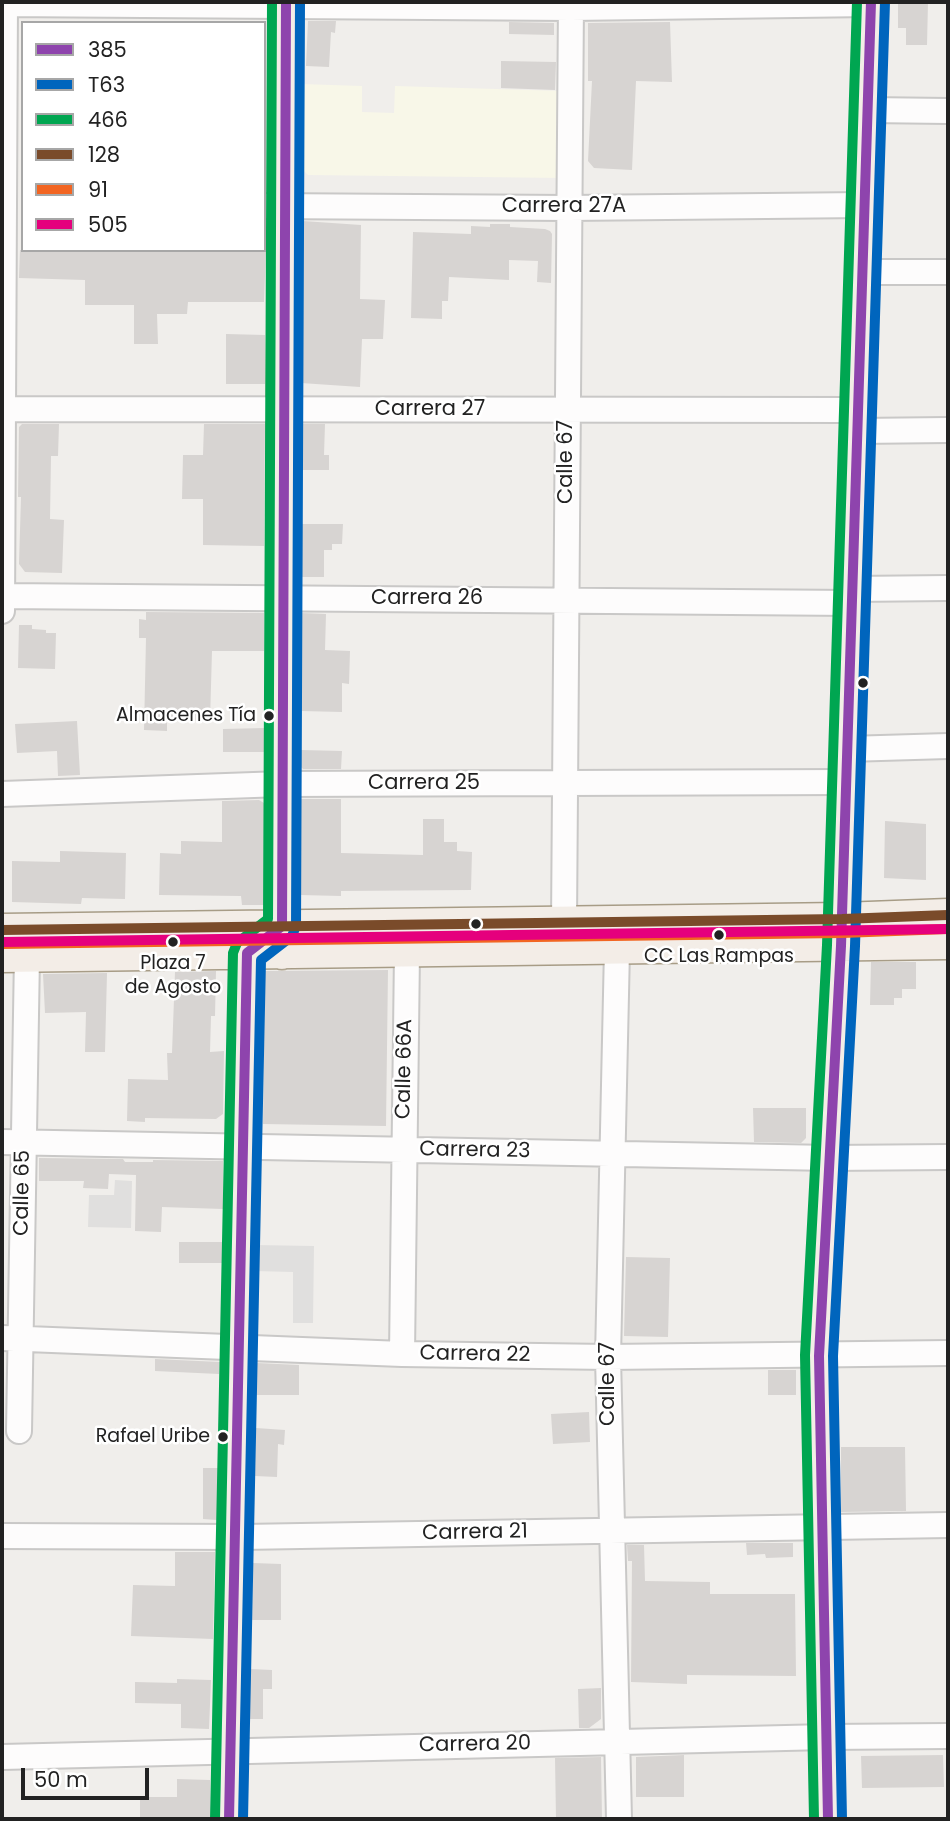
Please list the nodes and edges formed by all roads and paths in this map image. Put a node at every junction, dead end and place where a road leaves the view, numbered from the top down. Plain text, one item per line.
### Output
1 (4, 3) edge
2 (286, 3) edge
3 (871, 3) edge
4 (570, 5) edge
5 (867, 110) junction
6 (948, 111) edge
7 (864, 205) junction
8 (9, 206) edge
9 (274, 206) edge
10 (569, 208) junction
11 (862, 272) junction
12 (948, 272) edge
13 (2, 408) edge
14 (282, 410) junction
15 (568, 411) junction
16 (857, 421) junction
17 (948, 430) edge
18 (948, 588) edge
19 (2, 596) edge
20 (852, 596) junction
21 (282, 598) junction
22 (566, 600) junction
23 (2, 611) edge
24 (948, 746) edge
25 (847, 749) junction
26 (846, 782) junction
27 (565, 784) junction
28 (282, 785) junction
29 (2, 794) edge
30 (948, 915) edge
31 (564, 922) junction
32 (2, 930) edge
33 (841, 932) junction
34 (282, 940) junction
35 (948, 943) edge
36 (617, 949) junction
37 (407, 952) junction
38 (247, 953) junction
39 (14, 955) edge
40 (13, 1143) edge
41 (243, 1147) junction
42 (404, 1150) junction
43 (614, 1154) junction
44 (948, 1157) edge
45 (830, 1158) junction
46 (11, 1338) edge
47 (239, 1349) junction
48 (948, 1353) edge
49 (402, 1354) junction
50 (820, 1356) junction
51 (608, 1357) junction
52 (19, 1430) dead end
53 (948, 1525) edge
54 (823, 1526) junction
55 (611, 1530) junction
56 (2, 1536) edge
57 (235, 1537) junction
58 (948, 1736) edge
59 (827, 1737) junction
60 (617, 1742) junction
61 (231, 1751) junction
62 (2, 1757) edge
63 (229, 1819) edge
64 (619, 1819) edge
65 (828, 1819) edge

1 - 2 street
1 - 8 street
2 - 4 street
2 - 9 main road
3 - 4 street
3 - 5 main road
4 - 10 street, Calle 67
5 - 6 street
5 - 7 main road
7 - 10 street, Carrera 27A
7 - 11 main road
8 - 13 street
9 - 10 street, Carrera 27A
9 - 14 main road
10 - 15 street, Calle 67
11 - 12 street
11 - 16 main road
13 - 14 street, Carrera 27
13 - 19 street
14 - 15 street, Carrera 27
14 - 21 main road
15 - 16 street, Carrera 27
15 - 22 street, Calle 67
16 - 17 street, Carrera 27
16 - 20 main road
18 - 20 street, Carrera 26
19 - 21 street, Carrera 26
19 - 23 street
20 - 22 street, Carrera 26
20 - 25 main road
21 - 22 street, Carrera 26
21 - 28 main road
22 - 27 street, Calle 67
24 - 25 street
25 - 26 main road
26 - 27 street, Carrera 25
26 - 33 main road
27 - 28 street, Carrera 25
27 - 31 street, Calle 67
28 - 29 street, Carrera 25
28 - 34 main road
30 - 33 main road
31 - 33 main road
31 - 34 main road
32 - 34 main road
33 - 35 main road
33 - 36 main road
33 - 45 main road
34 - 37 main road
34 - 38 main road
36 - 37 main road
36 - 43 street, Calle 67
37 - 42 street, Calle 66A
38 - 39 main road
38 - 41 main road
39 - 40 street, Calle 65
40 - 41 street, Carrera 23
40 - 46 street, Calle 65
41 - 42 street, Carrera 23
41 - 47 main road
42 - 43 street, Carrera 23
42 - 49 street, Calle 66A
43 - 45 street, Carrera 23
43 - 51 street, Calle 67
44 - 45 street, Carrera 23
45 - 50 main road
46 - 47 street, Carrera 22
46 - 52 street, Calle 65
47 - 49 street, Carrera 22
47 - 57 main road
48 - 50 street, Carrera 22
49 - 51 street, Carrera 22
50 - 51 street, Carrera 22
50 - 54 main road
51 - 55 street, Calle 67
53 - 54 street, Carrera 21
54 - 55 street, Carrera 21
54 - 59 main road
55 - 57 street, Carrera 21
55 - 60 street, Calle 67
56 - 57 street, Carrera 21
57 - 61 main road
58 - 59 street, Carrera 20
59 - 60 street, Carrera 20
59 - 65 main road
60 - 61 street, Carrera 20
60 - 64 street, Calle 67
61 - 62 street, Carrera 20
61 - 63 main road

